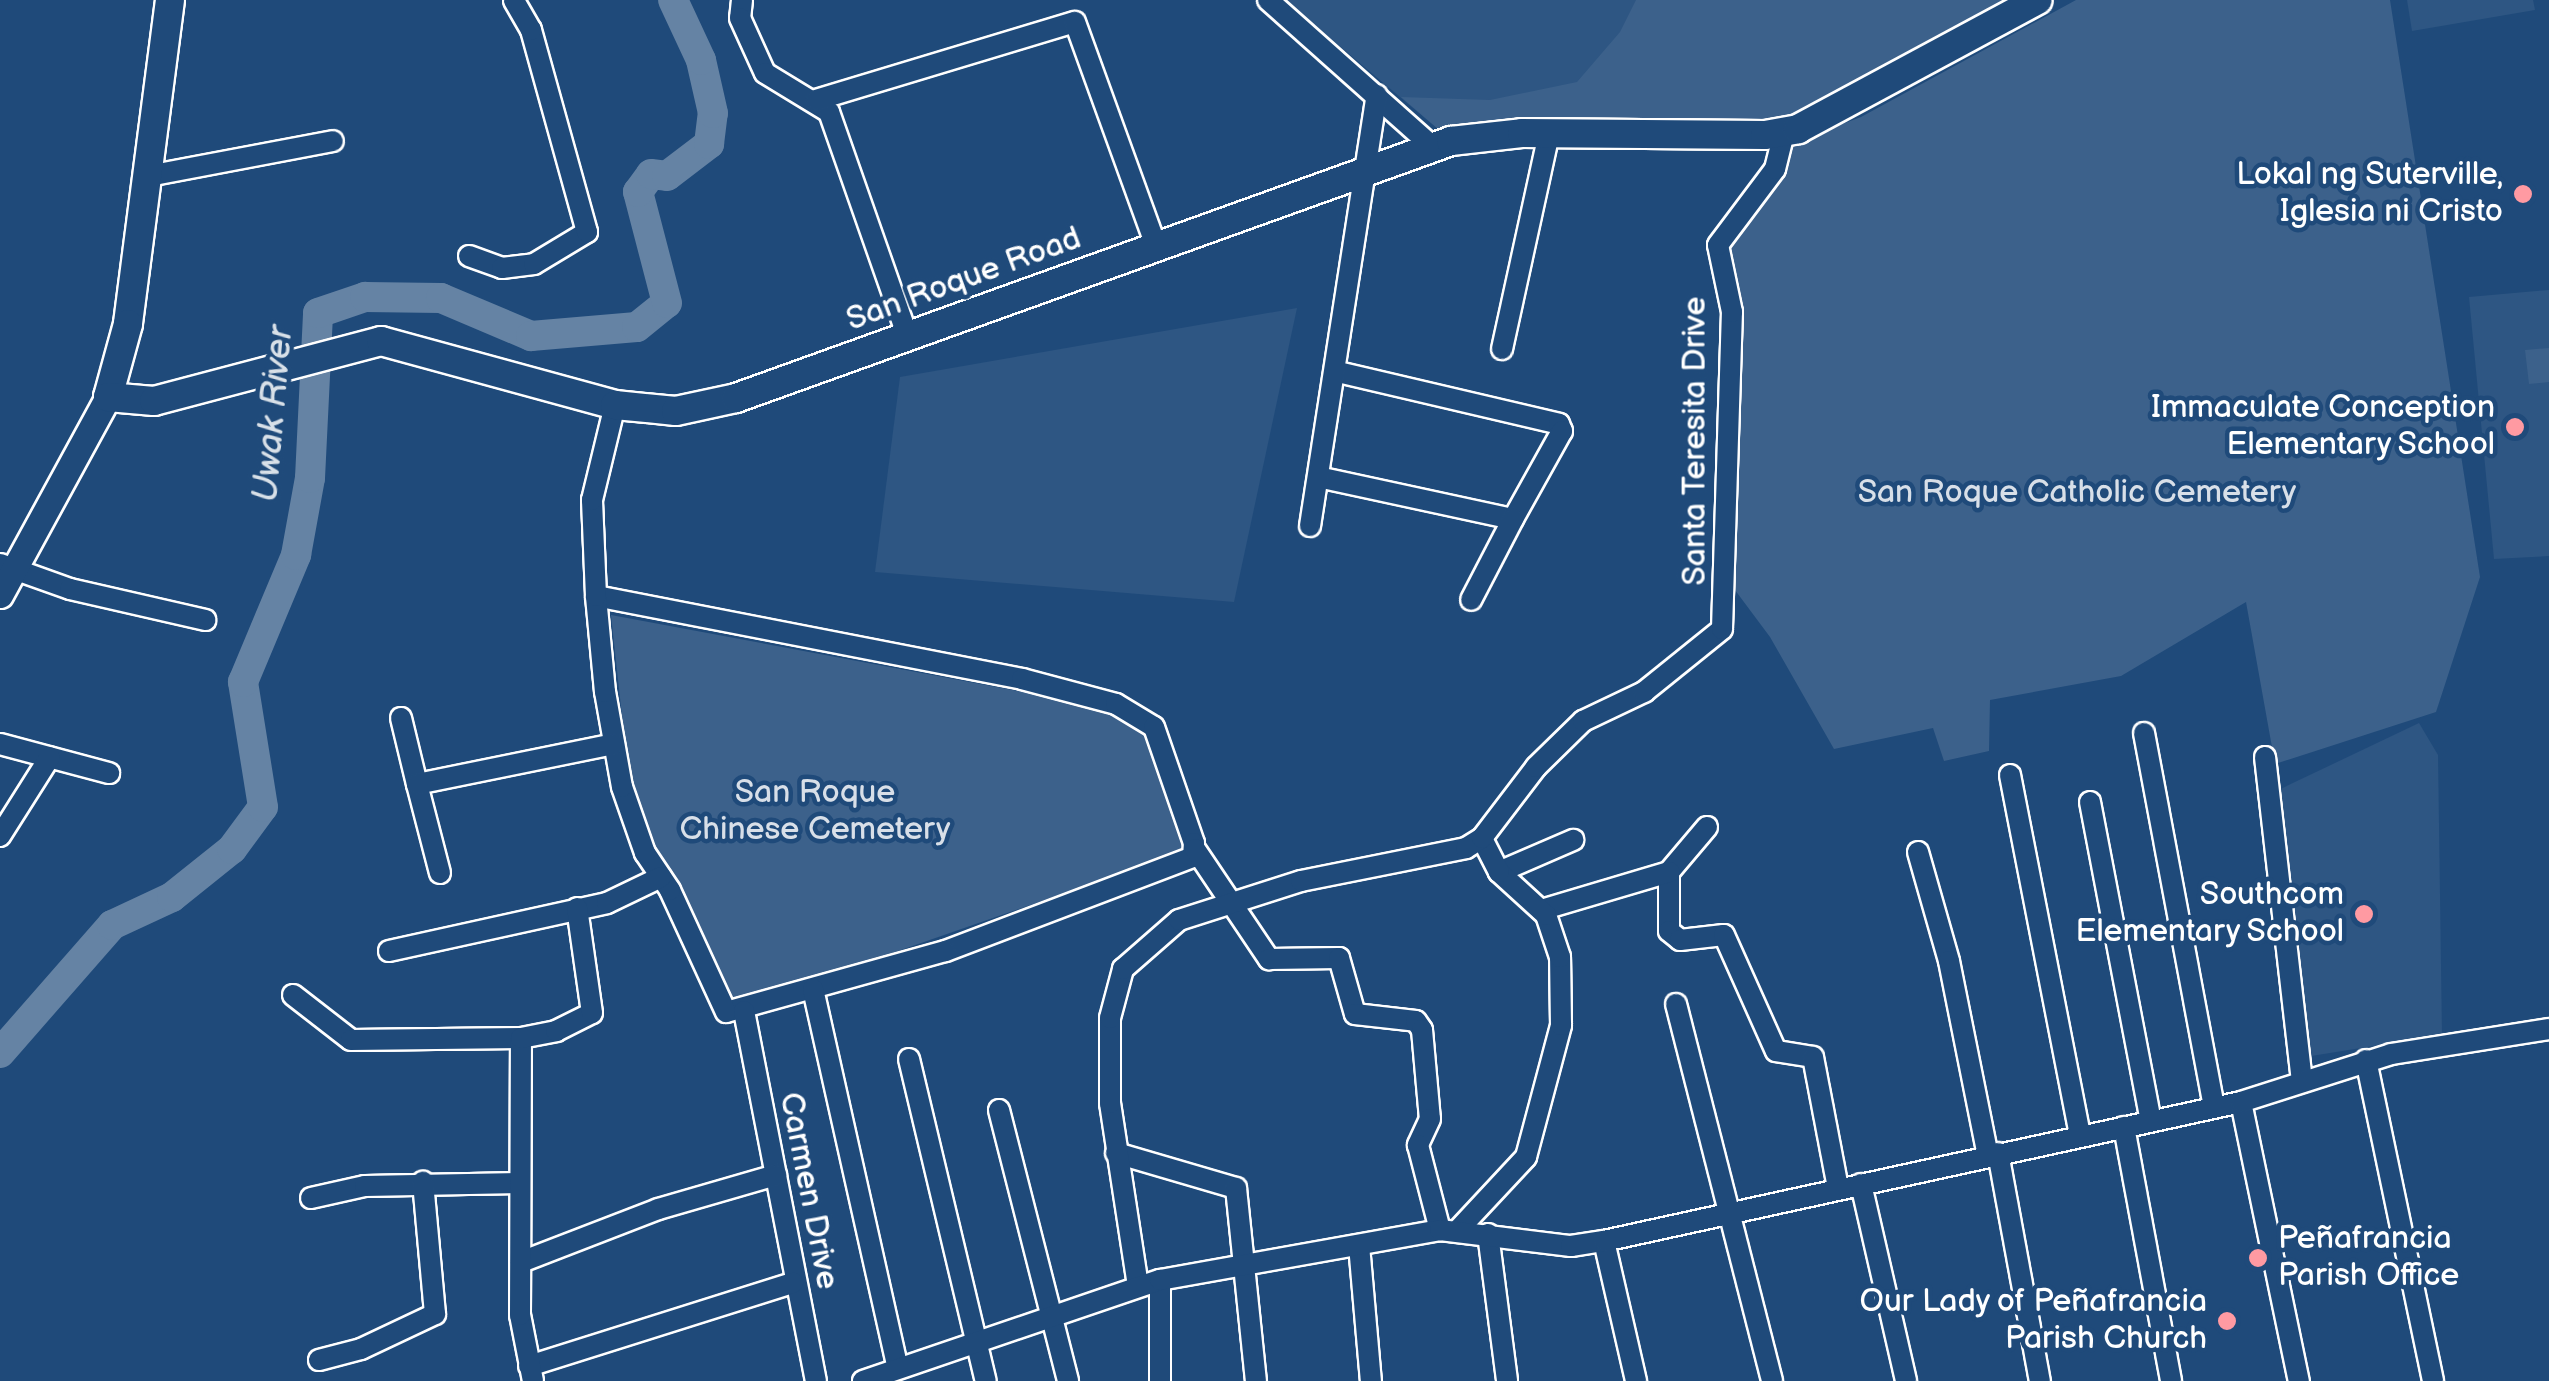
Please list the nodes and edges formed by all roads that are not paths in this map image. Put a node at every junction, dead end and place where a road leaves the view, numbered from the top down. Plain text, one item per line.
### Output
1 (170, 0) edge
2 (514, 0) edge
3 (742, 0) edge
4 (1268, 0) edge
5 (2038, 0) edge
6 (1377, 95) junction
7 (816, 100) junction
8 (1549, 133) junction
9 (1784, 133) junction
10 (333, 141) dead end
11 (1432, 146) junction
12 (1370, 165) junction
13 (148, 176) junction
14 (1157, 248) junction
15 (469, 256) dead end
16 (908, 337) junction
17 (1502, 349) dead end
18 (1338, 372) junction
19 (108, 398) junction
20 (615, 405) junction
21 (1318, 476) junction
22 (1514, 519) junction
23 (1310, 526) dead end
24 (4, 577) edge
25 (596, 596) junction
26 (1471, 600) dead end
27 (205, 620) dead end
28 (401, 718) dead end
29 (2144, 733) dead end
30 (0, 744) edge
31 (614, 744) junction
32 (50, 757) junction
33 (2265, 757) dead end
34 (109, 774) dead end
35 (2010, 776) dead end
36 (417, 784) junction
37 (2090, 802) dead end
38 (1707, 827) dead end
39 (0, 836) edge
40 (1482, 838) junction
41 (1573, 840) dead end
42 (1196, 850) junction
43 (1918, 852) dead end
44 (1499, 872) junction
45 (1669, 872) junction
46 (440, 873) dead end
47 (661, 877) junction
48 (1232, 905) junction
49 (577, 908) junction
50 (1541, 910) junction
51 (389, 951) dead end
52 (813, 990) junction
53 (293, 995) dead end
54 (1676, 1004) dead end
55 (744, 1012) junction
56 (2549, 1030) edge
57 (521, 1038) junction
58 (909, 1058) dead end
59 (2366, 1060) junction
60 (2302, 1082) junction
61 (2240, 1102) junction
62 (2214, 1108) junction
63 (999, 1110) dead end
64 (2151, 1121) junction
65 (2124, 1127) junction
66 (2080, 1135) junction
67 (1116, 1153) junction
68 (1993, 1154) junction
69 (776, 1175) junction
70 (423, 1182) junction
71 (520, 1183) junction
72 (1861, 1184) junction
73 (1838, 1188) junction
74 (311, 1198) dead end
75 (1729, 1214) junction
76 (1449, 1230) junction
77 (1488, 1234) junction
78 (1604, 1241) junction
79 (1360, 1246) junction
80 (521, 1262) junction
81 (1245, 1266) junction
82 (1160, 1280) junction
83 (793, 1283) junction
84 (1138, 1286) junction
85 (1052, 1316) junction
86 (976, 1342) junction
87 (319, 1360) dead end
88 (898, 1368) junction
89 (531, 1377) edge
90 (873, 1380) edge
91 (816, 1381) edge
92 (986, 1381) edge
93 (1068, 1381) edge
94 (1160, 1381) edge
95 (1256, 1381) edge
96 (1371, 1381) edge
97 (1507, 1381) edge
98 (1636, 1381) edge
99 (1772, 1381) edge
100 (1906, 1381) edge
101 (2040, 1381) edge
102 (2171, 1381) edge
103 (2299, 1381) edge
104 (2432, 1381) edge

1 - 13 main road
2 - 15 street
3 - 7 street
4 - 6 street
5 - 9 main road, San Roque Road
6 - 11 street
6 - 12 street
7 - 14 street
7 - 16 street
8 - 9 main road, San Roque Road
8 - 11 main road, San Roque Road
8 - 17 street
9 - 40 street, Santa Teresita Drive
10 - 13 street
11 - 12 main road, San Roque Road
12 - 14 main road, San Roque Road
12 - 18 street
13 - 19 main road
14 - 16 main road, San Roque Road
16 - 20 main road, San Roque Road
18 - 21 street
18 - 22 street
19 - 20 main road, San Roque Road
19 - 24 street
20 - 25 street
21 - 22 street
21 - 23 street
22 - 26 street
24 - 27 street
25 - 31 street
25 - 42 street
28 - 36 street
29 - 62 street
30 - 32 street
31 - 36 street
31 - 47 street
32 - 34 street
32 - 39 street
33 - 60 street
35 - 66 street
36 - 46 street
37 - 64 street
38 - 45 street
40 - 44 street
40 - 48 street
41 - 44 street
42 - 48 street
42 - 52 street
43 - 68 street
44 - 50 street
45 - 50 street
45 - 73 street
47 - 49 street
47 - 55 street
48 - 67 street
48 - 76 street
49 - 51 street
49 - 57 street
50 - 76 street
52 - 55 street
52 - 88 street
53 - 57 street
54 - 75 street
55 - 69 street, Carmen Drive
56 - 59 street
57 - 71 street
58 - 86 street
59 - 60 street
59 - 104 street
60 - 61 street
61 - 62 street
61 - 103 street
62 - 64 street
63 - 85 street
64 - 65 street
65 - 66 street
65 - 102 street
66 - 68 street
67 - 81 street
67 - 84 street
68 - 72 street
68 - 101 street
69 - 80 street
69 - 83 street, Carmen Drive
70 - 71 street
70 - 74 street
70 - 87 street
71 - 80 street
72 - 73 street
72 - 100 street
73 - 75 street
75 - 78 street
75 - 99 street
76 - 77 street
76 - 79 street
77 - 78 street
77 - 97 street
78 - 98 street
79 - 81 street
79 - 96 street
80 - 89 street
81 - 82 street
81 - 95 street
82 - 84 street
82 - 94 street
83 - 89 street
83 - 91 street, Carmen Drive
84 - 85 street
85 - 86 street
85 - 93 street
86 - 88 street
86 - 92 street
88 - 90 street

